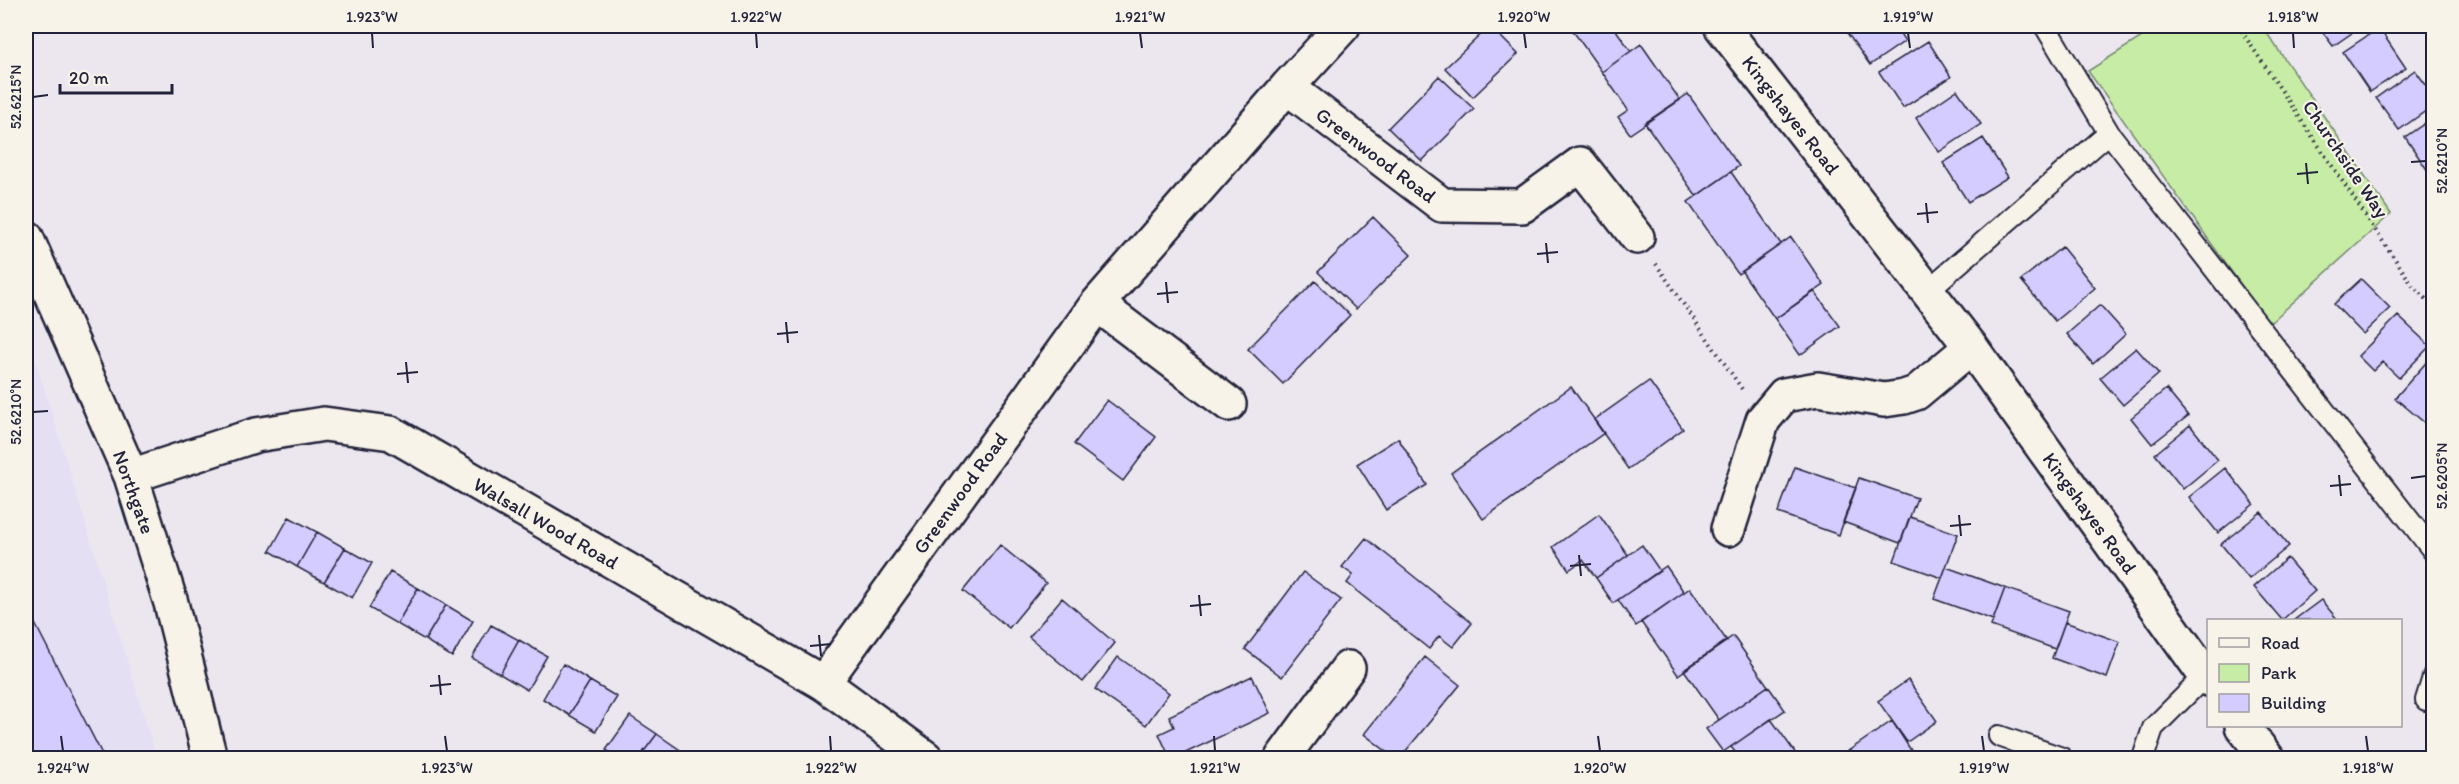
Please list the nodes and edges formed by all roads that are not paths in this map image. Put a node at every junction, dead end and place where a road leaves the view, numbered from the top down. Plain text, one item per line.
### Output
1 (1343, 26) edge
2 (1721, 26) edge
3 (2045, 26) edge
4 (1287, 87) junction
5 (2109, 133) junction
6 (1637, 237) road end
7 (30, 257) edge
8 (1927, 291) junction
9 (1097, 304) junction
10 (1971, 347) junction
11 (1229, 404) dead end
12 (131, 476) junction
13 (1728, 529) dead end
14 (2433, 552) edge
15 (1348, 668) dead end
16 (2433, 674) edge
17 (2207, 677) edge
18 (823, 683) junction
19 (2426, 700) dead end
20 (2243, 727) edge
21 (1999, 736) dead end
22 (210, 759) edge
23 (926, 759) edge
24 (1282, 759) edge
25 (2062, 759) edge
26 (2143, 759) edge
27 (2267, 759) edge

1 - 4 street, Greenwood Road
2 - 8 street, Kingshayes Road
3 - 5 lane
4 - 6 street, Greenwood Road
4 - 9 street, Greenwood Road
5 - 8 lane
5 - 14 lane
7 - 12 street, Northgate
8 - 10 street, Kingshayes Road
9 - 11 street
9 - 18 street, Greenwood Road
10 - 13 street
10 - 17 street, Kingshayes Road
12 - 18 street, Walsall Wood Road
12 - 22 street, Northgate
15 - 24 street
16 - 19 lane
17 - 26 lane
18 - 23 street, Walsall Wood Road
20 - 27 street
21 - 25 lane

